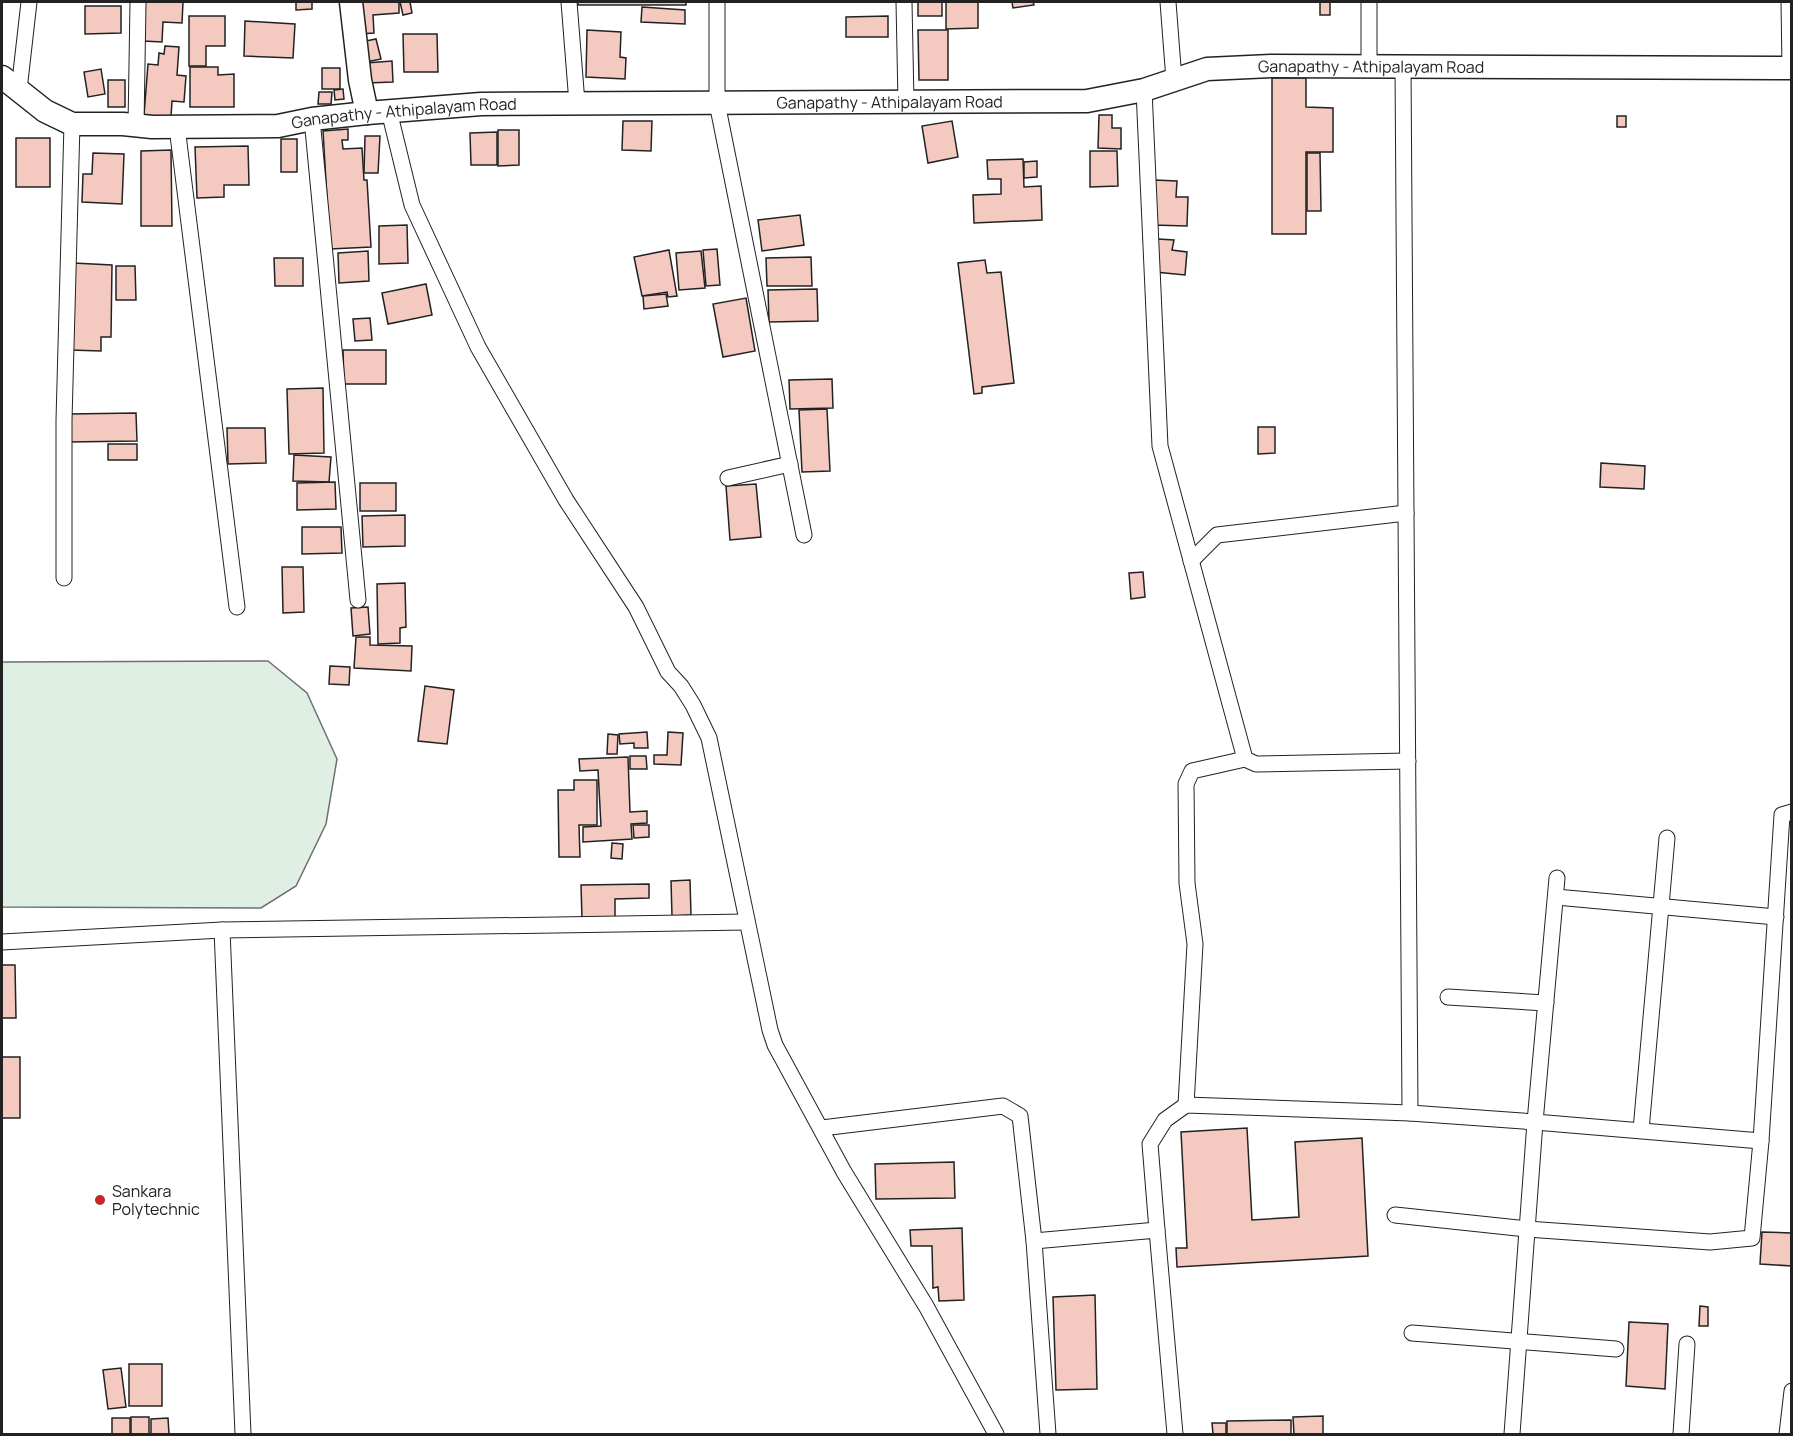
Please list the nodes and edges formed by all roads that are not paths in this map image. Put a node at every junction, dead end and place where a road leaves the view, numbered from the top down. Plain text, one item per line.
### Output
1 (29, 2) edge
2 (138, 2) edge
3 (351, 2) edge
4 (569, 2) edge
5 (717, 2) edge
6 (904, 2) edge
7 (1168, 2) edge
8 (1368, 2) edge
9 (1789, 2) edge
10 (1403, 65) junction
11 (1369, 66) junction
12 (1791, 68) edge
13 (1174, 80) junction
14 (10, 84) edge
15 (1144, 90) junction
16 (906, 102) junction
17 (717, 103) junction
18 (577, 104) junction
19 (378, 112) junction
20 (312, 119) junction
21 (72, 124) junction
22 (136, 126) junction
23 (177, 127) junction
24 (790, 464) junction
25 (728, 478) dead end
26 (1406, 513) junction
27 (804, 535) dead end
28 (1191, 561) junction
29 (64, 578) dead end
30 (358, 600) dead end
31 (237, 607) dead end
32 (1245, 759) junction
33 (1407, 761) junction
34 (1791, 812) edge
35 (1667, 838) dead end
36 (1557, 878) dead end
37 (1556, 897) junction
38 (1661, 907) junction
39 (1776, 917) junction
40 (747, 922) junction
41 (222, 930) junction
42 (2, 942) edge
43 (1448, 997) dead end
44 (1546, 1003) junction
45 (1186, 1105) junction
46 (1410, 1113) junction
47 (1535, 1122) junction
48 (822, 1128) junction
49 (1641, 1131) junction
50 (1761, 1140) junction
51 (1395, 1215) dead end
52 (1527, 1229) junction
53 (1157, 1230) junction
54 (1034, 1241) junction
55 (1412, 1333) dead end
56 (1519, 1340) junction
57 (1687, 1344) dead end
58 (1616, 1349) dead end
59 (1791, 1391) edge
60 (243, 1434) edge
61 (996, 1434) edge
62 (1048, 1434) edge
63 (1175, 1434) edge
64 (1512, 1434) edge
65 (1682, 1434) edge
66 (1787, 1434) edge

1 - 14 street
2 - 22 street
3 - 19 main road
4 - 18 street
5 - 17 street
6 - 16 street
7 - 13 street
8 - 11 street
9 - 12 street
10 - 11 main road, Ganapathy - Athipalayam Road
10 - 12 main road, Ganapathy - Athipalayam Road
10 - 26 street
11 - 13 main road, Ganapathy - Athipalayam Road
13 - 15 main road, Ganapathy - Athipalayam Road
14 - 21 main road, Ganapathy - Athipalayam Road
15 - 16 main road, Ganapathy - Athipalayam Road
15 - 28 street
16 - 17 main road, Ganapathy - Athipalayam Road
17 - 18 main road, Ganapathy - Athipalayam Road
17 - 24 street
18 - 19 main road, Ganapathy - Athipalayam Road
19 - 20 main road, Ganapathy - Athipalayam Road
19 - 40 street
20 - 23 main road, Ganapathy - Athipalayam Road
20 - 30 street
21 - 22 main road, Ganapathy - Athipalayam Road
21 - 29 street
22 - 23 main road, Ganapathy - Athipalayam Road
23 - 31 street
24 - 25 street
24 - 27 street
26 - 28 street
26 - 33 street
28 - 32 street
32 - 33 street
32 - 45 street
33 - 46 street
34 - 39 street
35 - 38 street
36 - 37 street
37 - 38 street
37 - 44 street
38 - 39 street
38 - 49 street
39 - 50 street
40 - 41 street
40 - 48 street
41 - 42 street
41 - 60 street
43 - 44 street
44 - 47 street
45 - 46 street
45 - 53 street
46 - 47 street
47 - 49 street
47 - 52 street
48 - 54 street
48 - 61 street
49 - 50 street
50 - 52 street
51 - 52 street
52 - 56 street
53 - 54 street
53 - 63 street
54 - 62 street
55 - 56 street
56 - 58 street
56 - 64 street
57 - 65 street
59 - 66 street

